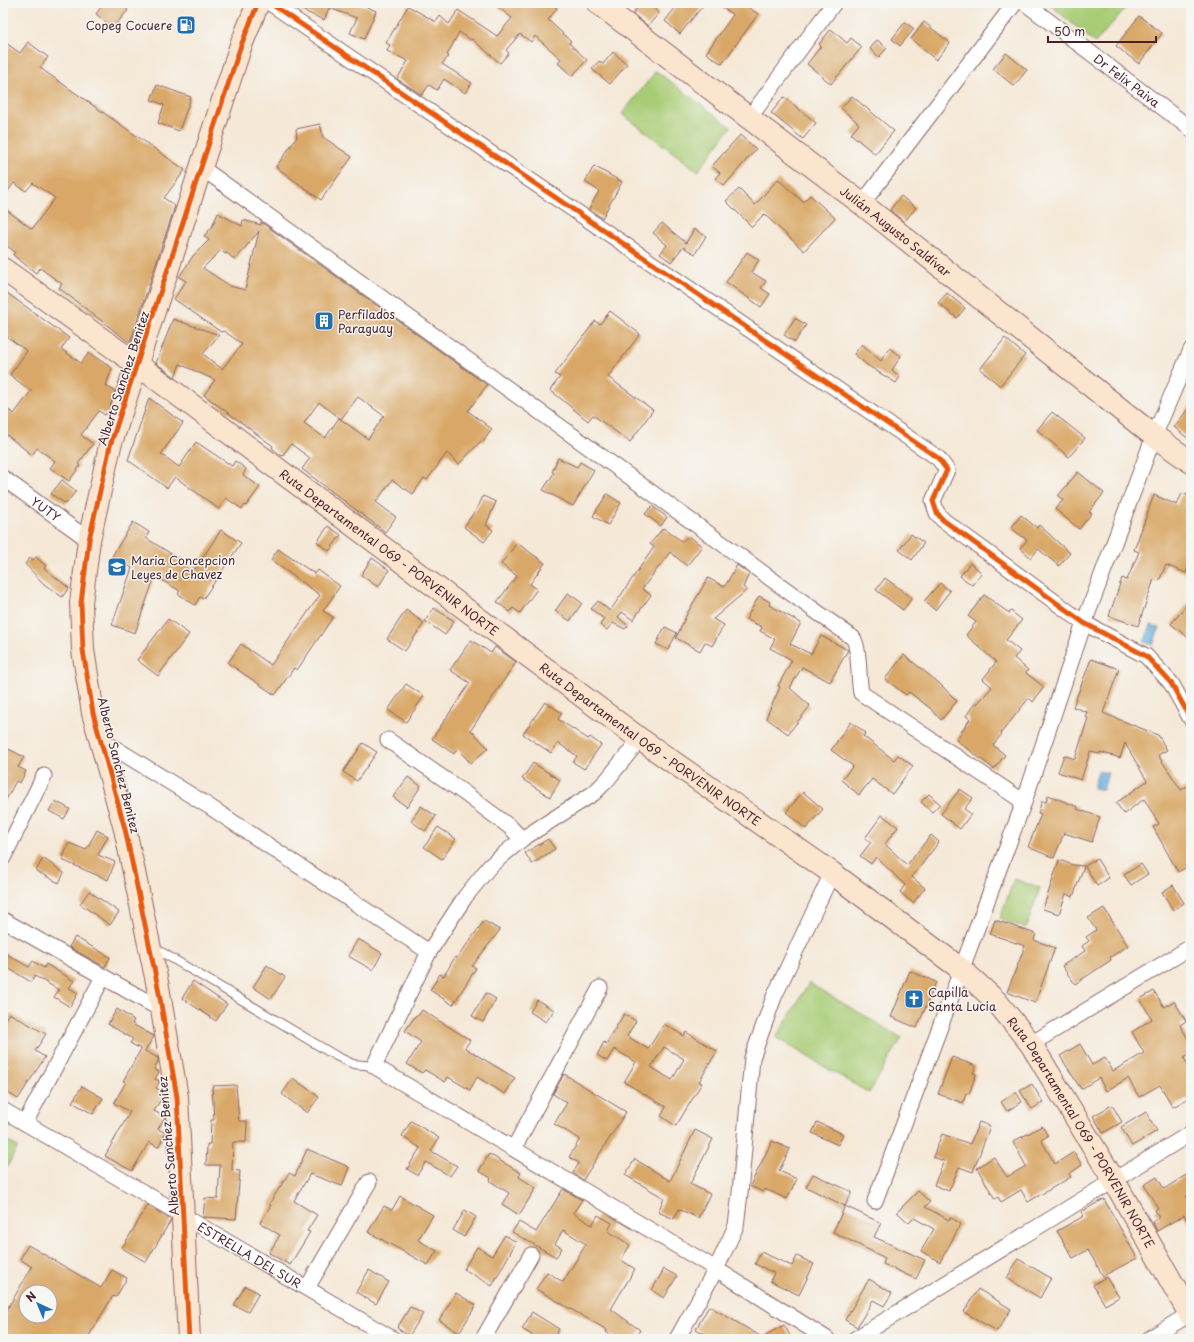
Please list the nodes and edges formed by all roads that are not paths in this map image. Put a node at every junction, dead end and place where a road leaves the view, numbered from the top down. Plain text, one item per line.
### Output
1 (258, 3) edge
2 (270, 3) edge
3 (834, 3) edge
4 (1015, 3) edge
5 (1026, 3) edge
6 (611, 7) edge
7 (750, 117) junction
8 (1191, 129) edge
9 (202, 168) junction
10 (862, 204) junction
11 (3, 269) edge
12 (1191, 350) edge
13 (138, 365) junction
14 (1154, 436) junction
15 (1191, 462) edge
16 (3, 478) edge
17 (89, 540) junction
18 (1084, 623) junction
19 (1191, 719) edge
20 (100, 739) junction
21 (640, 739) junction
22 (388, 740) dead end
23 (44, 776) dead end
24 (1024, 802) junction
25 (522, 839) junction
26 (3, 858) edge
27 (832, 873) junction
28 (3, 920) edge
29 (148, 944) junction
30 (1191, 947) edge
31 (429, 952) junction
32 (961, 969) junction
33 (103, 977) junction
34 (600, 988) dead end
35 (162, 1010) junction
36 (1031, 1044) junction
37 (374, 1066) junction
38 (3, 1110) edge
39 (25, 1123) junction
40 (1191, 1133) edge
41 (514, 1148) junction
42 (1113, 1179) junction
43 (369, 1182) dead end
44 (875, 1201) dead end
45 (184, 1216) junction
46 (531, 1256) dead end
47 (716, 1269) junction
48 (307, 1288) junction
49 (1190, 1314) edge
50 (189, 1339) edge
51 (393, 1339) edge
52 (483, 1339) edge
53 (677, 1339) edge
54 (827, 1339) edge
55 (854, 1339) edge
56 (1149, 1339) edge

1 - 9 street, Alberto Sanchez Benitez
2 - 18 street
3 - 7 street
4 - 10 street
5 - 8 street, Dr Felix Paiva
6 - 7 street, Julián Augusto Saldívar
7 - 10 street, Julián Augusto Saldívar
9 - 13 street, Alberto Sanchez Benitez
9 - 24 street
10 - 14 street, Julián Augusto Saldívar
11 - 13 street, Ruta Departamental 069 - PORVENIR NORTE
12 - 14 street
13 - 17 street, Alberto Sanchez Benitez
13 - 21 street, Ruta Departamental 069 - PORVENIR NORTE
14 - 15 street, Julián Augusto Saldívar
14 - 18 street
16 - 17 street, YUTY
17 - 20 street, Alberto Sanchez Benitez
18 - 19 street
18 - 24 street
20 - 29 street, Alberto Sanchez Benitez
20 - 31 street
21 - 25 street
21 - 27 street, Ruta Departamental 069 - PORVENIR NORTE
22 - 25 street
23 - 26 street
24 - 32 street
25 - 31 street
27 - 32 street, Ruta Departamental 069 - PORVENIR NORTE
27 - 47 street
28 - 33 street
29 - 35 street, Alberto Sanchez Benitez
29 - 37 lane
30 - 36 street
31 - 37 street
32 - 36 street, Ruta Departamental 069 - PORVENIR NORTE
32 - 44 street
33 - 35 street
33 - 39 street
34 - 41 street
35 - 45 street, Alberto Sanchez Benitez
36 - 42 street, Ruta Departamental 069 - PORVENIR NORTE
37 - 41 street
38 - 39 street, ESTRELLA DEL SUR
39 - 45 street, ESTRELLA DEL SUR
40 - 42 street
41 - 47 street
42 - 49 street, Ruta Departamental 069 - PORVENIR NORTE
42 - 55 street
43 - 48 street
45 - 48 street, ESTRELLA DEL SUR
45 - 50 street, Alberto Sanchez Benitez
46 - 52 street
47 - 53 street
47 - 54 street
48 - 51 street, ESTRELLA DEL SUR
49 - 56 street

